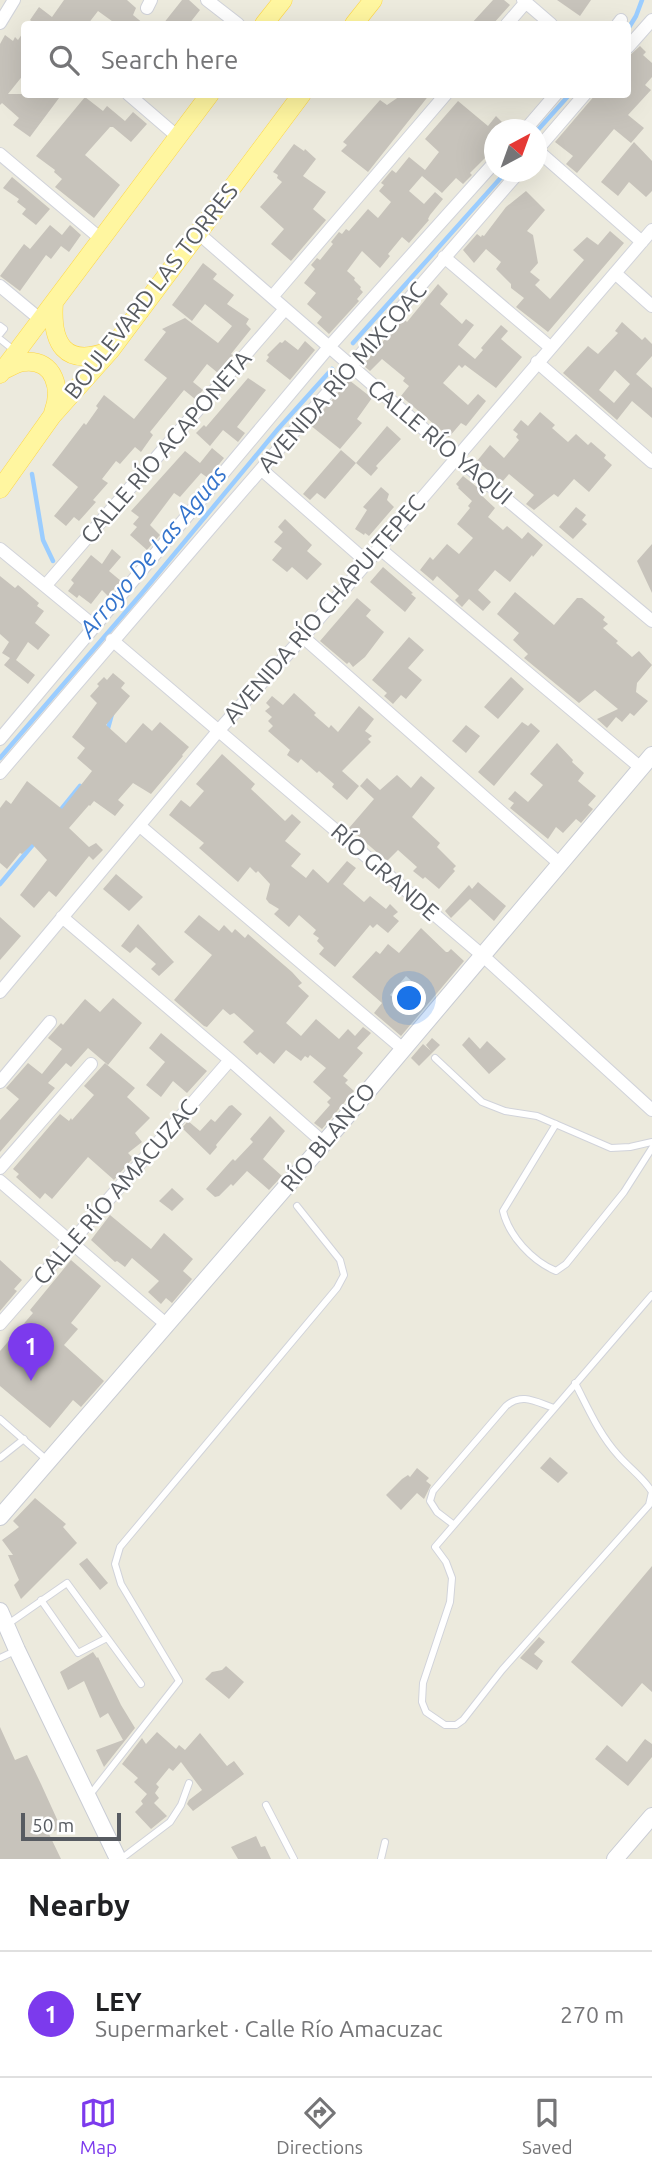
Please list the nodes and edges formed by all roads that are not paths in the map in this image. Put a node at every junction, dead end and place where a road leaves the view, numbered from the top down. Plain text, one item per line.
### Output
1 (14, 0) edge
2 (207, 0) edge
3 (283, 0) edge
4 (373, 0) edge
5 (525, 1) edge
6 (234, 21) edge
7 (266, 21) edge
8 (357, 21) edge
9 (508, 21) edge
10 (548, 21) edge
11 (0, 23) edge
12 (650, 28) edge
13 (631, 44) edge
14 (133, 98) edge
15 (207, 98) edge
16 (299, 98) edge
17 (443, 98) edge
18 (553, 98) edge
19 (582, 98) edge
20 (534, 119) edge
21 (178, 137) junction
22 (547, 139) edge
23 (0, 154) edge
24 (547, 160) edge
25 (484, 175) edge
26 (510, 182) edge
27 (652, 230) edge
28 (198, 233) junction
29 (101, 239) junction
30 (642, 242) junction
31 (444, 257) junction
32 (615, 273) junction
33 (0, 286) edge
34 (272, 297) junction
35 (54, 302) junction
36 (652, 306) edge
37 (285, 309) junction
38 (41, 320) junction
39 (0, 326) edge
40 (0, 337) edge
41 (329, 347) junction
42 (550, 347) junction
43 (110, 351) junction
44 (17, 352) junction
45 (537, 362) junction
46 (351, 367) junction
47 (1, 372) edge
48 (52, 416) junction
49 (456, 457) junction
50 (652, 462) edge
51 (262, 470) junction
52 (0, 489) edge
53 (379, 548) junction
54 (0, 549) edge
55 (367, 562) junction
56 (46, 585) junction
57 (652, 621) edge
58 (94, 626) junction
59 (303, 637) junction
60 (112, 640) junction
61 (219, 730) junction
62 (0, 739) edge
63 (652, 755) edge
64 (641, 768) junction
65 (0, 773) edge
66 (140, 826) junction
67 (559, 863) junction
68 (62, 917) junction
69 (481, 955) junction
70 (0, 992) edge
71 (50, 1022) dead end
72 (403, 1049) junction
73 (435, 1058) dead end
74 (230, 1060) junction
75 (91, 1064) dead end
76 (0, 1082) edge
77 (652, 1110) edge
78 (556, 1124) junction
79 (652, 1142) edge
80 (324, 1143) junction
81 (652, 1148) edge
82 (0, 1168) edge
83 (0, 1181) edge
84 (297, 1206) dead end
85 (69, 1243) junction
86 (652, 1295) edge
87 (0, 1324) edge
88 (167, 1325) junction
89 (575, 1383) junction
90 (554, 1408) junction
91 (0, 1419) edge
92 (24, 1440) junction
93 (0, 1458) edge
94 (48, 1461) junction
95 (0, 1517) edge
96 (454, 1525) junction
97 (41, 1600) junction
98 (3, 1618) edge
99 (107, 1638) junction
100 (17, 1650) junction
101 (0, 1658) edge
102 (141, 1684) dead end
103 (189, 1783) dead end
104 (88, 1798) junction
105 (266, 1805) dead end
106 (652, 1816) edge
107 (385, 1842) dead end
108 (120, 1859) edge
109 (294, 1859) edge
110 (381, 1859) edge
111 (615, 1859) edge

1 - 11 street
2 - 6 street
3 - 7 main road
4 - 8 main road
5 - 9 street
5 - 10 street
12 - 13 street
14 - 21 street
15 - 21 main road
16 - 28 main road, BOULEVARD LAS TORRES
17 - 34 street
18 - 20 street
19 - 22 street
21 - 29 main road
23 - 29 street
24 - 30 street
25 - 41 street, AVENIDA RÍO MIXCOAC
26 - 31 street, AVENIDA RÍO MIXCOAC
27 - 30 street, AVENIDA RÍO CHAPULTEPEC
28 - 34 street, CALLE RÍO YAQUI
28 - 43 main road, BOULEVARD LAS TORRES
29 - 35 main road
30 - 32 street, AVENIDA RÍO CHAPULTEPEC
31 - 42 street
31 - 46 street, AVENIDA RÍO MIXCOAC
32 - 36 street
32 - 42 street, AVENIDA RÍO CHAPULTEPEC
33 - 38 street
34 - 37 street, CALLE RÍO YAQUI
35 - 38 main road
35 - 43 main road
37 - 41 street, CALLE RÍO YAQUI
37 - 56 street, CALLE RÍO ACAPONETA
38 - 44 main road
39 - 40 lane
40 - 44 lane
41 - 46 street, CALLE RÍO YAQUI
41 - 58 street, AVENIDA RÍO MIXCOAC
42 - 45 street, AVENIDA RÍO CHAPULTEPEC
43 - 48 main road, BOULEVARD LAS TORRES
44 - 47 main road
45 - 49 street, AVENIDA RÍO CHAPULTEPEC
45 - 50 street
46 - 49 street, CALLE RÍO YAQUI
46 - 51 street, AVENIDA RÍO MIXCOAC
47 - 48 main road
48 - 52 main road, BOULEVARD LAS TORRES
49 - 53 street, AVENIDA RÍO CHAPULTEPEC
49 - 57 street, CALLE RÍO YAQUI
51 - 55 street
51 - 60 street, AVENIDA RÍO MIXCOAC
53 - 55 street, AVENIDA RÍO CHAPULTEPEC
53 - 64 street
54 - 56 street
55 - 59 street, AVENIDA RÍO CHAPULTEPEC
56 - 58 street
58 - 62 street, AVENIDA RÍO MIXCOAC
59 - 61 street, AVENIDA RÍO CHAPULTEPEC
59 - 67 street
60 - 61 street, RÍO GRANDE
60 - 65 street, AVENIDA RÍO MIXCOAC
61 - 66 street, AVENIDA RÍO CHAPULTEPEC
61 - 69 street, RÍO GRANDE
63 - 64 street, RÍO BLANCO
64 - 67 street, RÍO BLANCO
66 - 68 street, AVENIDA RÍO CHAPULTEPEC
66 - 72 street
67 - 69 street, RÍO BLANCO
68 - 70 street, AVENIDA RÍO CHAPULTEPEC
68 - 74 street
69 - 72 street, RÍO BLANCO
69 - 77 street, RÍO GRANDE
71 - 76 street
72 - 80 street, RÍO BLANCO
73 - 78 lane
74 - 80 street
74 - 85 street, CALLE RÍO AMACUZAC
75 - 82 street
78 - 79 lane
78 - 81 lane
80 - 88 street, RÍO BLANCO
83 - 85 street
84 - 104 lane
85 - 87 street, CALLE RÍO AMACUZAC
85 - 88 street
86 - 89 lane
88 - 94 street, RÍO BLANCO
89 - 90 lane
89 - 96 lane
90 - 96 lane
90 - 96 lane
91 - 92 lane
92 - 93 lane
92 - 94 lane
94 - 95 street, RÍO BLANCO
97 - 98 lane
97 - 99 lane
97 - 99 lane
98 - 100 street
99 - 102 lane
100 - 101 lane
100 - 104 street
103 - 108 lane
104 - 108 street
105 - 109 lane
106 - 111 street
107 - 110 lane

